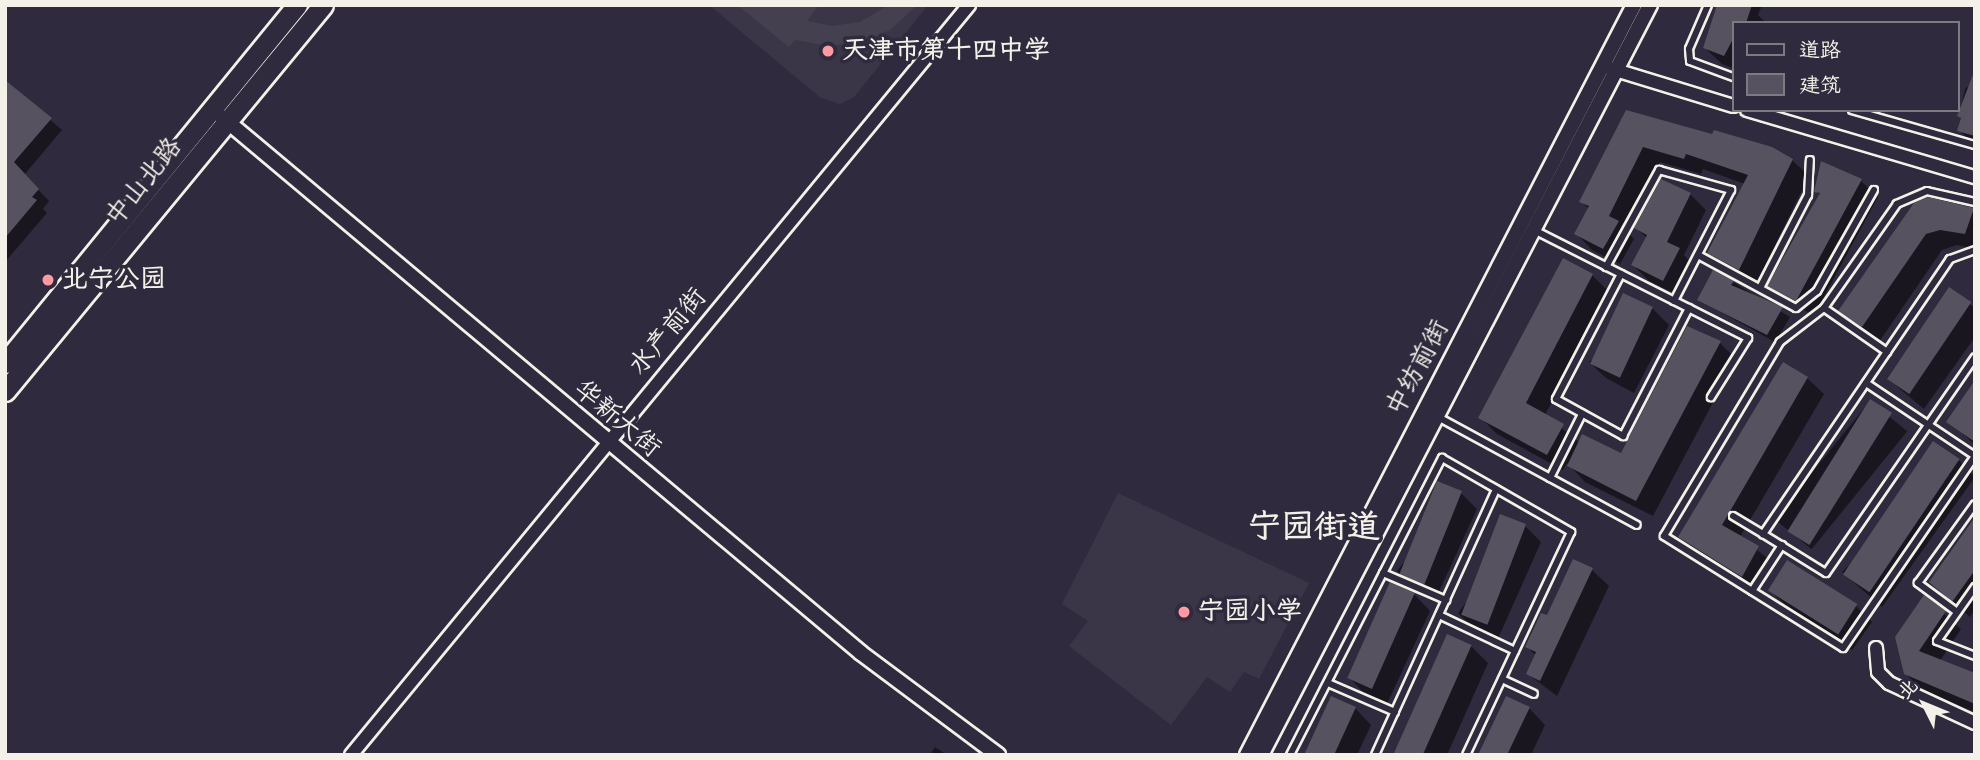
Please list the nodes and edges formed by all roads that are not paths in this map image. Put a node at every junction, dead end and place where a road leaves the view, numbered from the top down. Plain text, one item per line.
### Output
1 (297, 5) edge
2 (323, 5) edge
3 (968, 5) edge
4 (1634, 5) edge
5 (1650, 5) edge
6 (1708, 5) edge
7 (1611, 69) junction
8 (1731, 76) edge
9 (1731, 105) edge
10 (1754, 112) edge
11 (1859, 112) edge
12 (220, 116) junction
13 (1975, 145) edge
14 (1810, 160) dead end
15 (1975, 177) edge
16 (1874, 190) dead end
17 (1975, 202) edge
18 (1528, 227) junction
19 (1975, 250) edge
20 (1698, 255) junction
21 (1606, 267) junction
22 (1621, 274) junction
23 (1760, 288) junction
24 (1674, 301) junction
25 (1689, 308) junction
26 (1824, 308) junction
27 (1887, 352) junction
28 (1975, 357) edge
29 (5, 363) edge
30 (1866, 383) junction
31 (5, 391) edge
32 (1711, 397) dead end
33 (1430, 412) junction
34 (1582, 414) junction
35 (1928, 424) junction
36 (606, 442) junction
37 (1975, 456) edge
38 (1550, 478) junction
39 (1496, 489) junction
40 (1975, 504) edge
41 (1733, 516) dead end
42 (1637, 525) dead end
43 (1762, 534) junction
44 (1782, 545) junction
45 (1383, 573) junction
46 (1975, 587) edge
47 (1752, 591) junction
48 (1446, 600) junction
49 (1957, 612) junction
50 (1439, 615) junction
51 (1876, 648) dead end
52 (1515, 651) junction
53 (1975, 656) edge
54 (1502, 678) junction
55 (1328, 683) junction
56 (1534, 694) dead end
57 (1395, 712) junction
58 (1975, 723) edge
59 (351, 755) edge
60 (998, 755) edge
61 (1247, 755) edge
62 (1261, 755) edge
63 (1290, 755) edge
64 (1375, 755) edge
65 (1466, 755) edge

1 - 12 main road, 中山北路
2 - 12 main road, 中山北路
3 - 36 street, 水产前街
4 - 7 street, 中纺前街
5 - 7 street
6 - 8 lane
7 - 9 street
7 - 18 street, 中纺前街
10 - 15 street
11 - 13 lane
12 - 29 main road, 中山北路
12 - 31 main road, 中山北路
12 - 36 street, 华新大街
14 - 23 lane
16 - 23 lane
17 - 26 lane
18 - 21 lane
18 - 33 street, 中纺前街
19 - 27 lane
20 - 21 lane
20 - 23 lane
20 - 24 lane
21 - 22 lane
22 - 24 lane
22 - 34 lane
24 - 25 lane
25 - 32 lane
25 - 34 lane
26 - 27 lane
26 - 47 lane
27 - 30 lane
28 - 35 lane
30 - 35 lane
30 - 43 lane
33 - 38 lane
33 - 61 street, 中纺前街
33 - 62 street
34 - 38 lane
35 - 37 lane
35 - 44 lane
36 - 59 street, 水产前街
36 - 60 street, 华新大街
37 - 47 lane
38 - 42 lane
39 - 45 lane
39 - 48 lane
39 - 52 lane
40 - 49 lane
41 - 43 lane
43 - 44 lane
44 - 47 lane
45 - 48 lane
45 - 55 lane
46 - 49 lane
48 - 50 lane
49 - 53 lane
50 - 52 lane
50 - 57 lane
51 - 58 street
52 - 54 lane
54 - 56 lane
54 - 65 lane
55 - 57 lane
55 - 63 lane
57 - 64 lane

